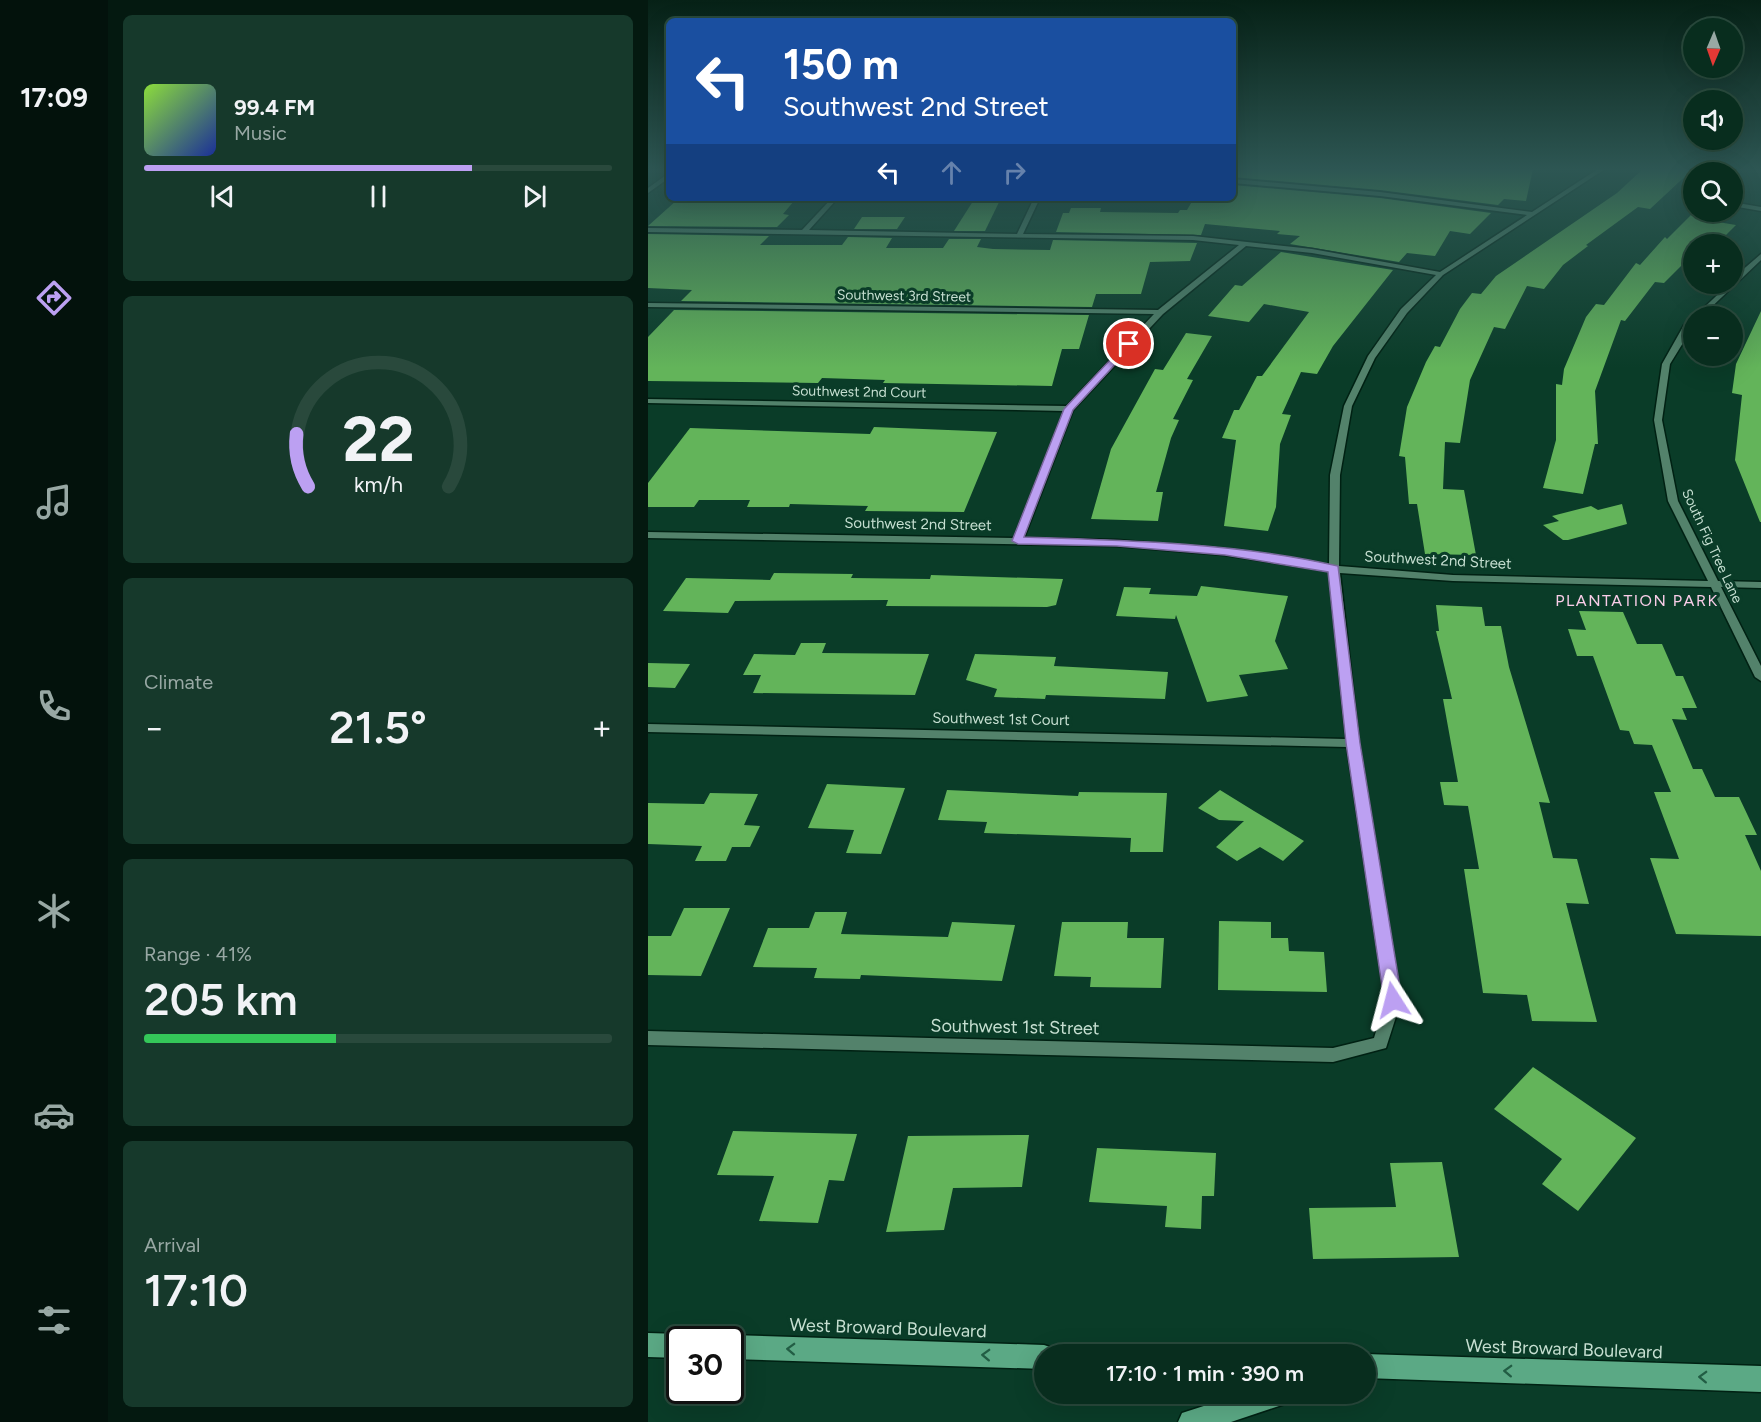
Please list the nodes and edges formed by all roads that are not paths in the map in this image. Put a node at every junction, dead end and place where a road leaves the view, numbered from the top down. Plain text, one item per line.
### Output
1 (1079, 235) edge
2 (1501, 235) edge
3 (1245, 243) junction
4 (1761, 256) edge
5 (1743, 273) edge
6 (1441, 274) junction
7 (1721, 294) edge
8 (648, 305) edge
9 (1708, 306) edge
10 (1160, 312) junction
11 (1683, 334) edge
12 (648, 401) edge
13 (1069, 409) junction
14 (648, 535) edge
15 (1018, 541) junction
16 (1334, 569) junction
17 (1713, 584) junction
18 (1761, 585) edge
19 (1761, 677) edge
20 (648, 728) edge
21 (1353, 743) junction
22 (648, 1038) edge
23 (648, 1345) edge
24 (666, 1346) edge
25 (744, 1347) edge
26 (1034, 1357) edge
27 (1376, 1367) edge
28 (1761, 1379) edge
29 (1243, 1404) edge
30 (1191, 1422) edge

1 - 3 street
2 - 6 street
3 - 6 street
3 - 10 street
4 - 5 street
6 - 16 street
7 - 9 street
8 - 10 street, Southwest 3rd Street
10 - 13 street
11 - 17 street, South Fig Tree Lane
12 - 13 street, Southwest 2nd Court
13 - 15 street
14 - 15 street, Southwest 2nd Street
15 - 16 street, Southwest 2nd Street
16 - 17 street, Southwest 2nd Street
16 - 21 street
17 - 18 street, Southwest 2nd Street
17 - 19 street, South Fig Tree Lane
20 - 21 street, Southwest 1st Court
21 - 22 street, Southwest 1st Street
23 - 24 main road
26 -> 25 main road, West Broward Boulevard
28 -> 27 main road, West Broward Boulevard
29 - 30 main road

